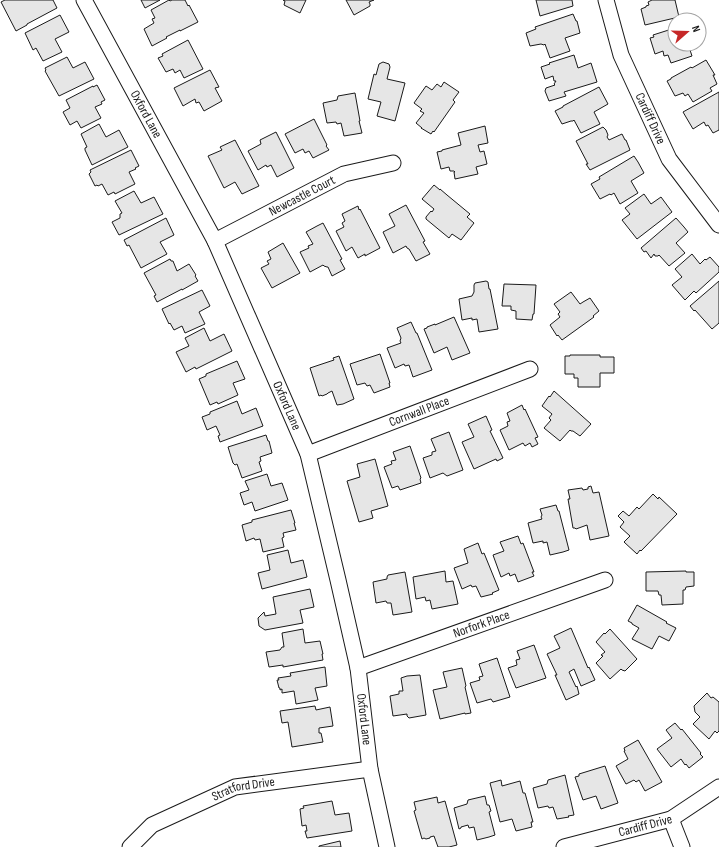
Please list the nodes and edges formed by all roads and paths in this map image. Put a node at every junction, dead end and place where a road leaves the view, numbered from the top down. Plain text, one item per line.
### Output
1 (84, 0) edge
2 (606, 0) edge
3 (393, 163) dead end
4 (719, 225) edge
5 (215, 241) junction
6 (530, 369) dead end
7 (308, 454) junction
8 (605, 580) dead end
9 (358, 668) junction
10 (370, 769) junction
11 (719, 787) edge
12 (671, 819) junction
13 (130, 847) edge
14 (387, 847) edge
15 (564, 847) edge
16 (682, 847) edge

1 - 5 street, Oxford Lane
2 - 4 street, Cardiff Drive
3 - 5 street, Newcastle Court
5 - 7 street, Oxford Lane
6 - 7 street, Cornwall Place
7 - 9 street, Oxford Lane
8 - 9 street, Norfork Place
9 - 10 street, Oxford Lane
10 - 13 street, Stratford Drive
10 - 14 street, Oxford Lane
11 - 12 street, Cardiff Drive
12 - 15 street, Cardiff Drive
12 - 16 street

